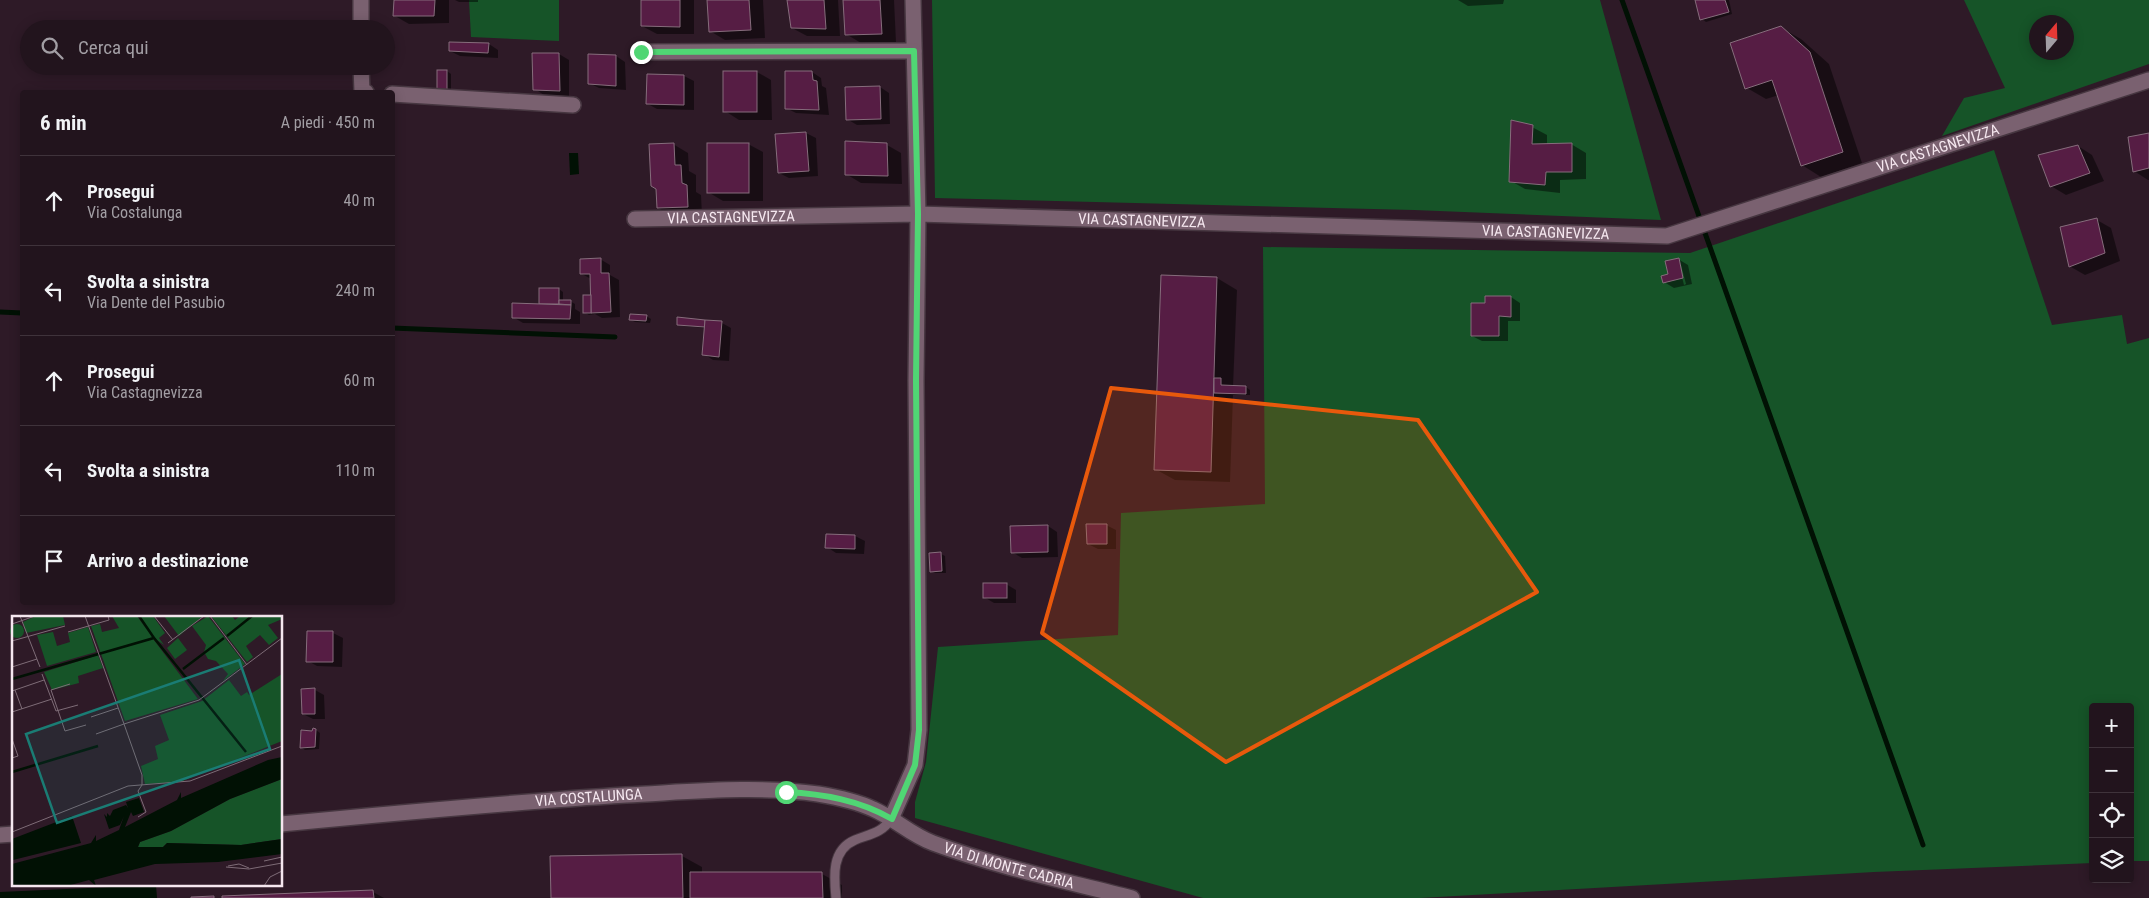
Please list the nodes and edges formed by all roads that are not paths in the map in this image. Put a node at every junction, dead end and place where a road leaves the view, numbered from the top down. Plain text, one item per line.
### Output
1 (361, 0) edge
2 (913, 0) edge
3 (361, 20) edge
4 (914, 51) junction
5 (641, 52) dead end
6 (362, 75) edge
7 (2149, 80) edge
8 (362, 90) edge
9 (395, 94) edge
10 (573, 105) dead end
11 (918, 214) junction
12 (635, 219) dead end
13 (892, 819) junction
14 (282, 824) edge
15 (836, 898) edge
16 (1132, 898) edge

1 - 3 street
2 - 4 street
4 - 5 street
4 - 11 street
6 - 8 street
7 - 11 street, VIA CASTAGNEVIZZA
9 - 10 street
11 - 12 street, VIA CASTAGNEVIZZA
11 - 13 street
13 - 14 street, VIA COSTALUNGA
13 - 15 lane
13 - 16 street, VIA DI MONTE CADRIA

